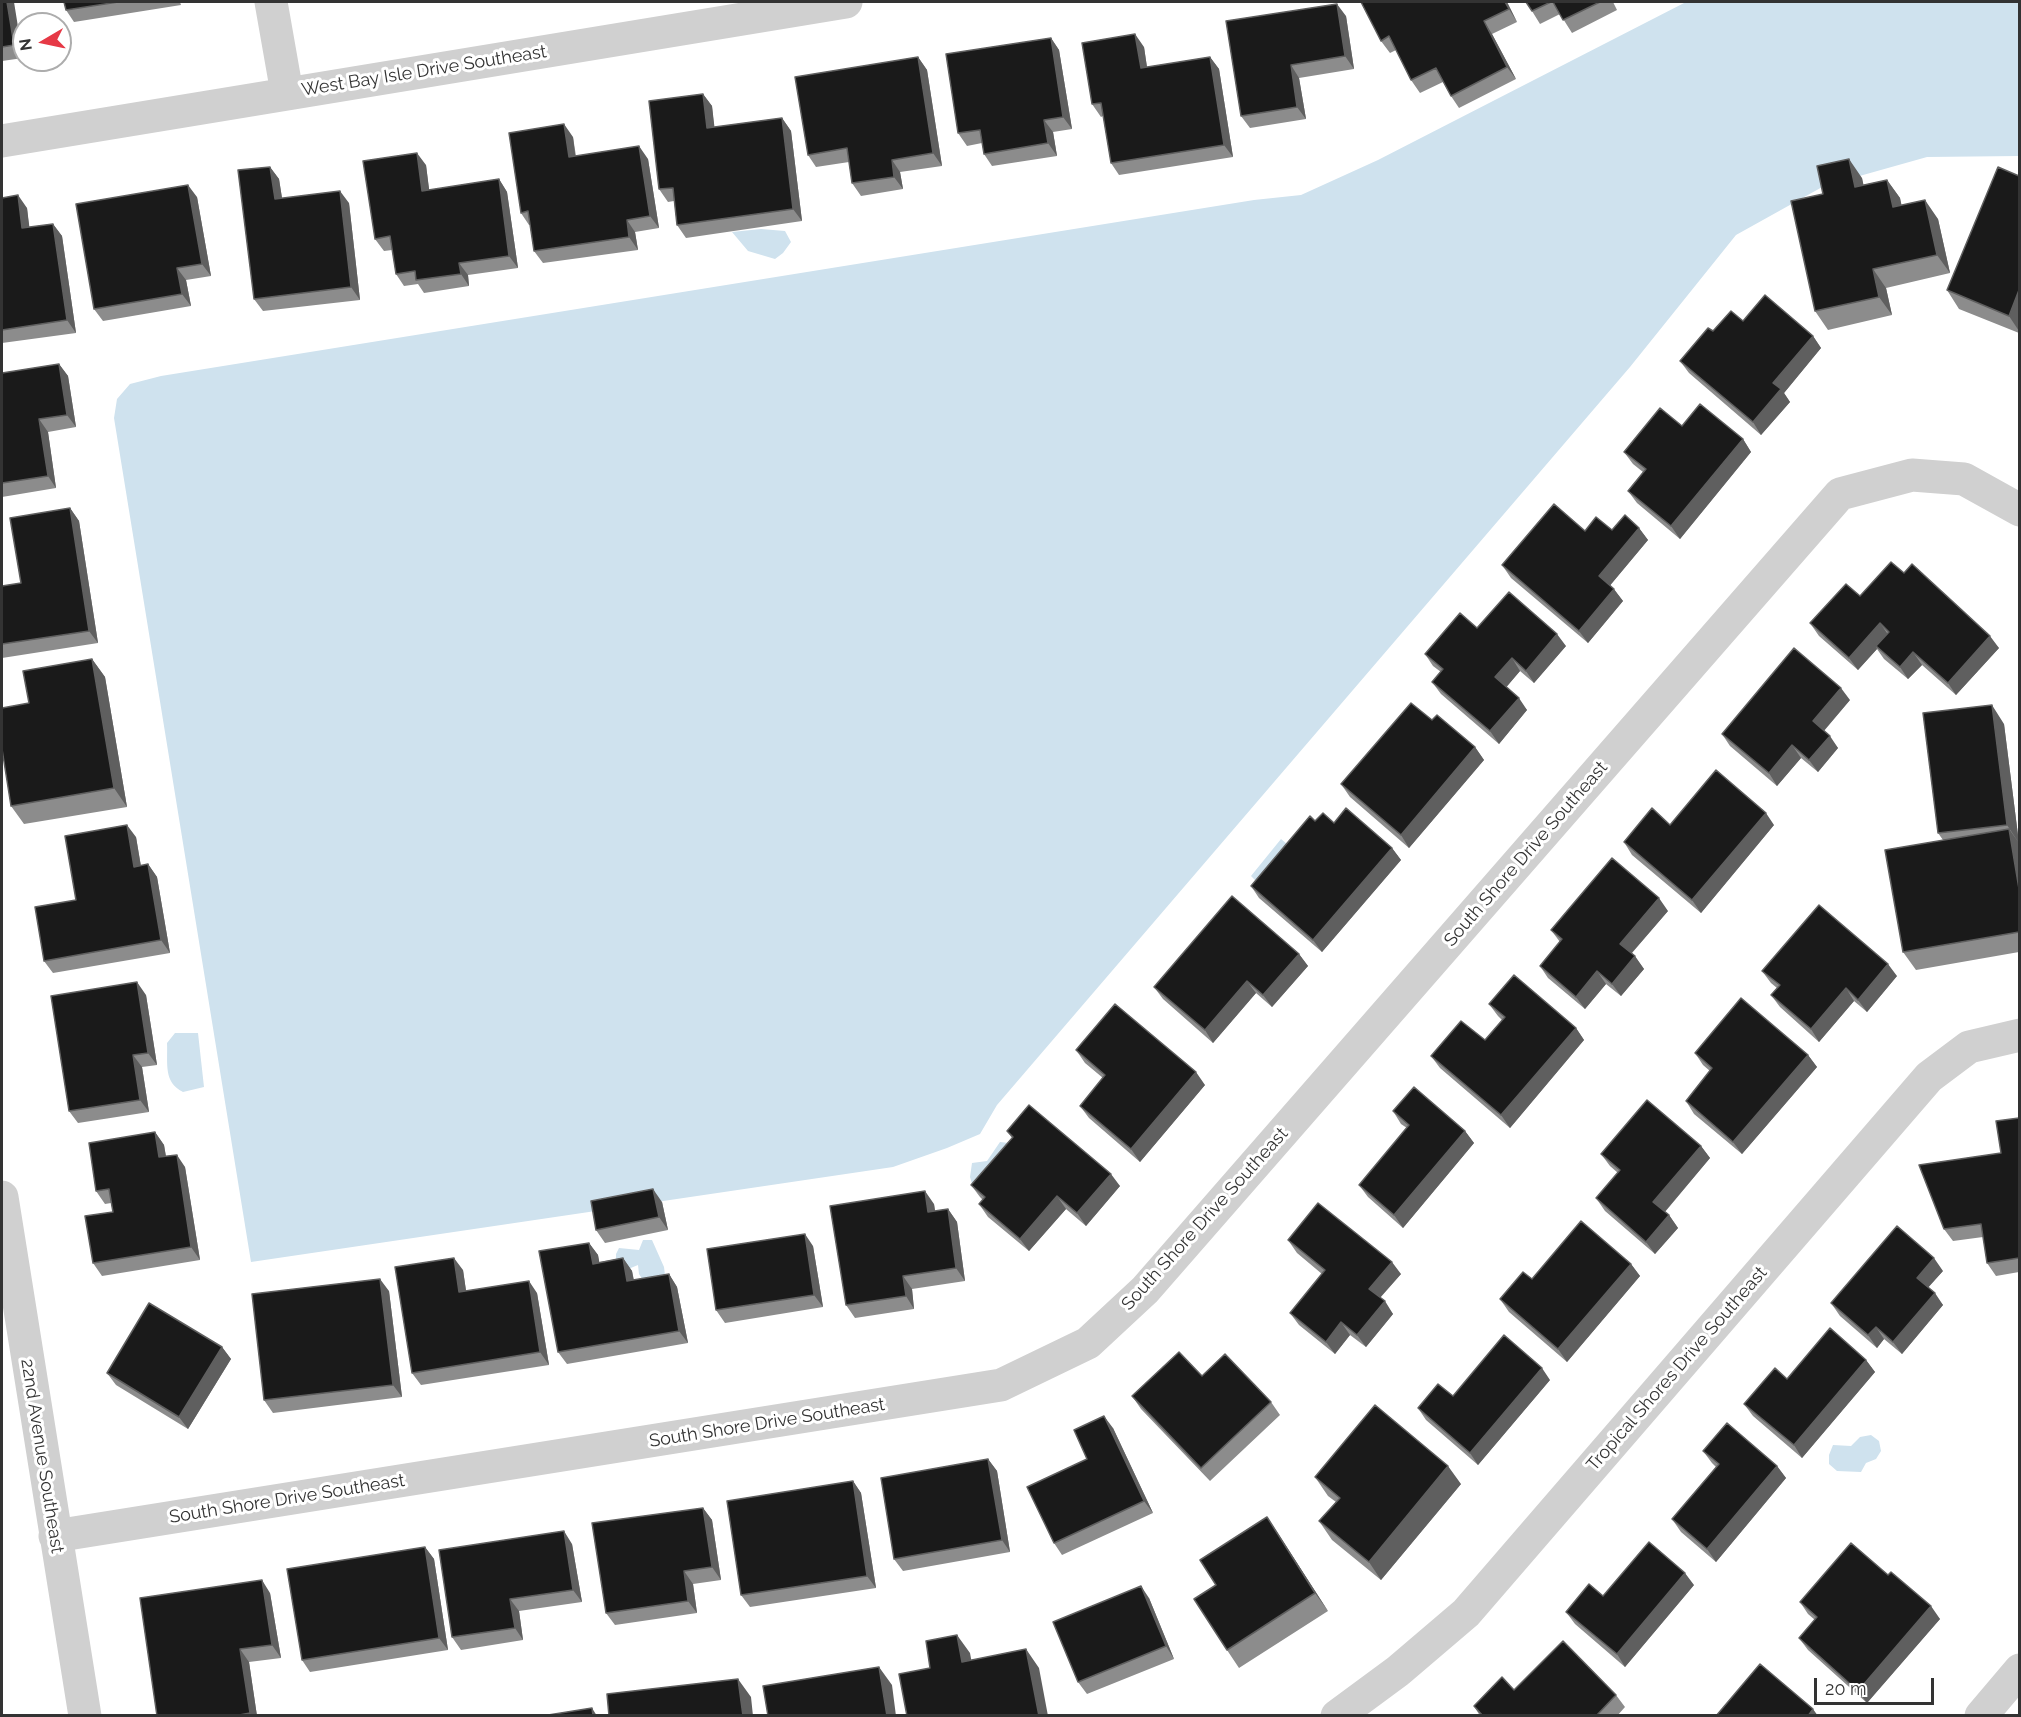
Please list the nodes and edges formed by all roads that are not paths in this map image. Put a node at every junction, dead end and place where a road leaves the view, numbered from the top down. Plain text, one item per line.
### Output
1 (271, 2) edge
2 (846, 2) edge
3 (726, 11) edge
4 (287, 93) junction
5 (2, 141) edge
6 (2019, 510) edge
7 (2019, 1035) edge
8 (2, 1197) edge
9 (54, 1536) junction
10 (2019, 1670) edge
11 (85, 1716) edge
12 (1337, 1716) edge
13 (1981, 1716) edge

1 - 4 street
2 - 3 street, West Bay Isle Drive Southeast
3 - 4 street, West Bay Isle Drive Southeast
4 - 5 street, West Bay Isle Drive Southeast
6 - 9 street, South Shore Drive Southeast
7 - 12 street, Tropical Shores Drive Southeast
8 - 9 street, 22nd Avenue Southeast
9 - 11 street, 22nd Avenue Southeast
10 - 13 street

